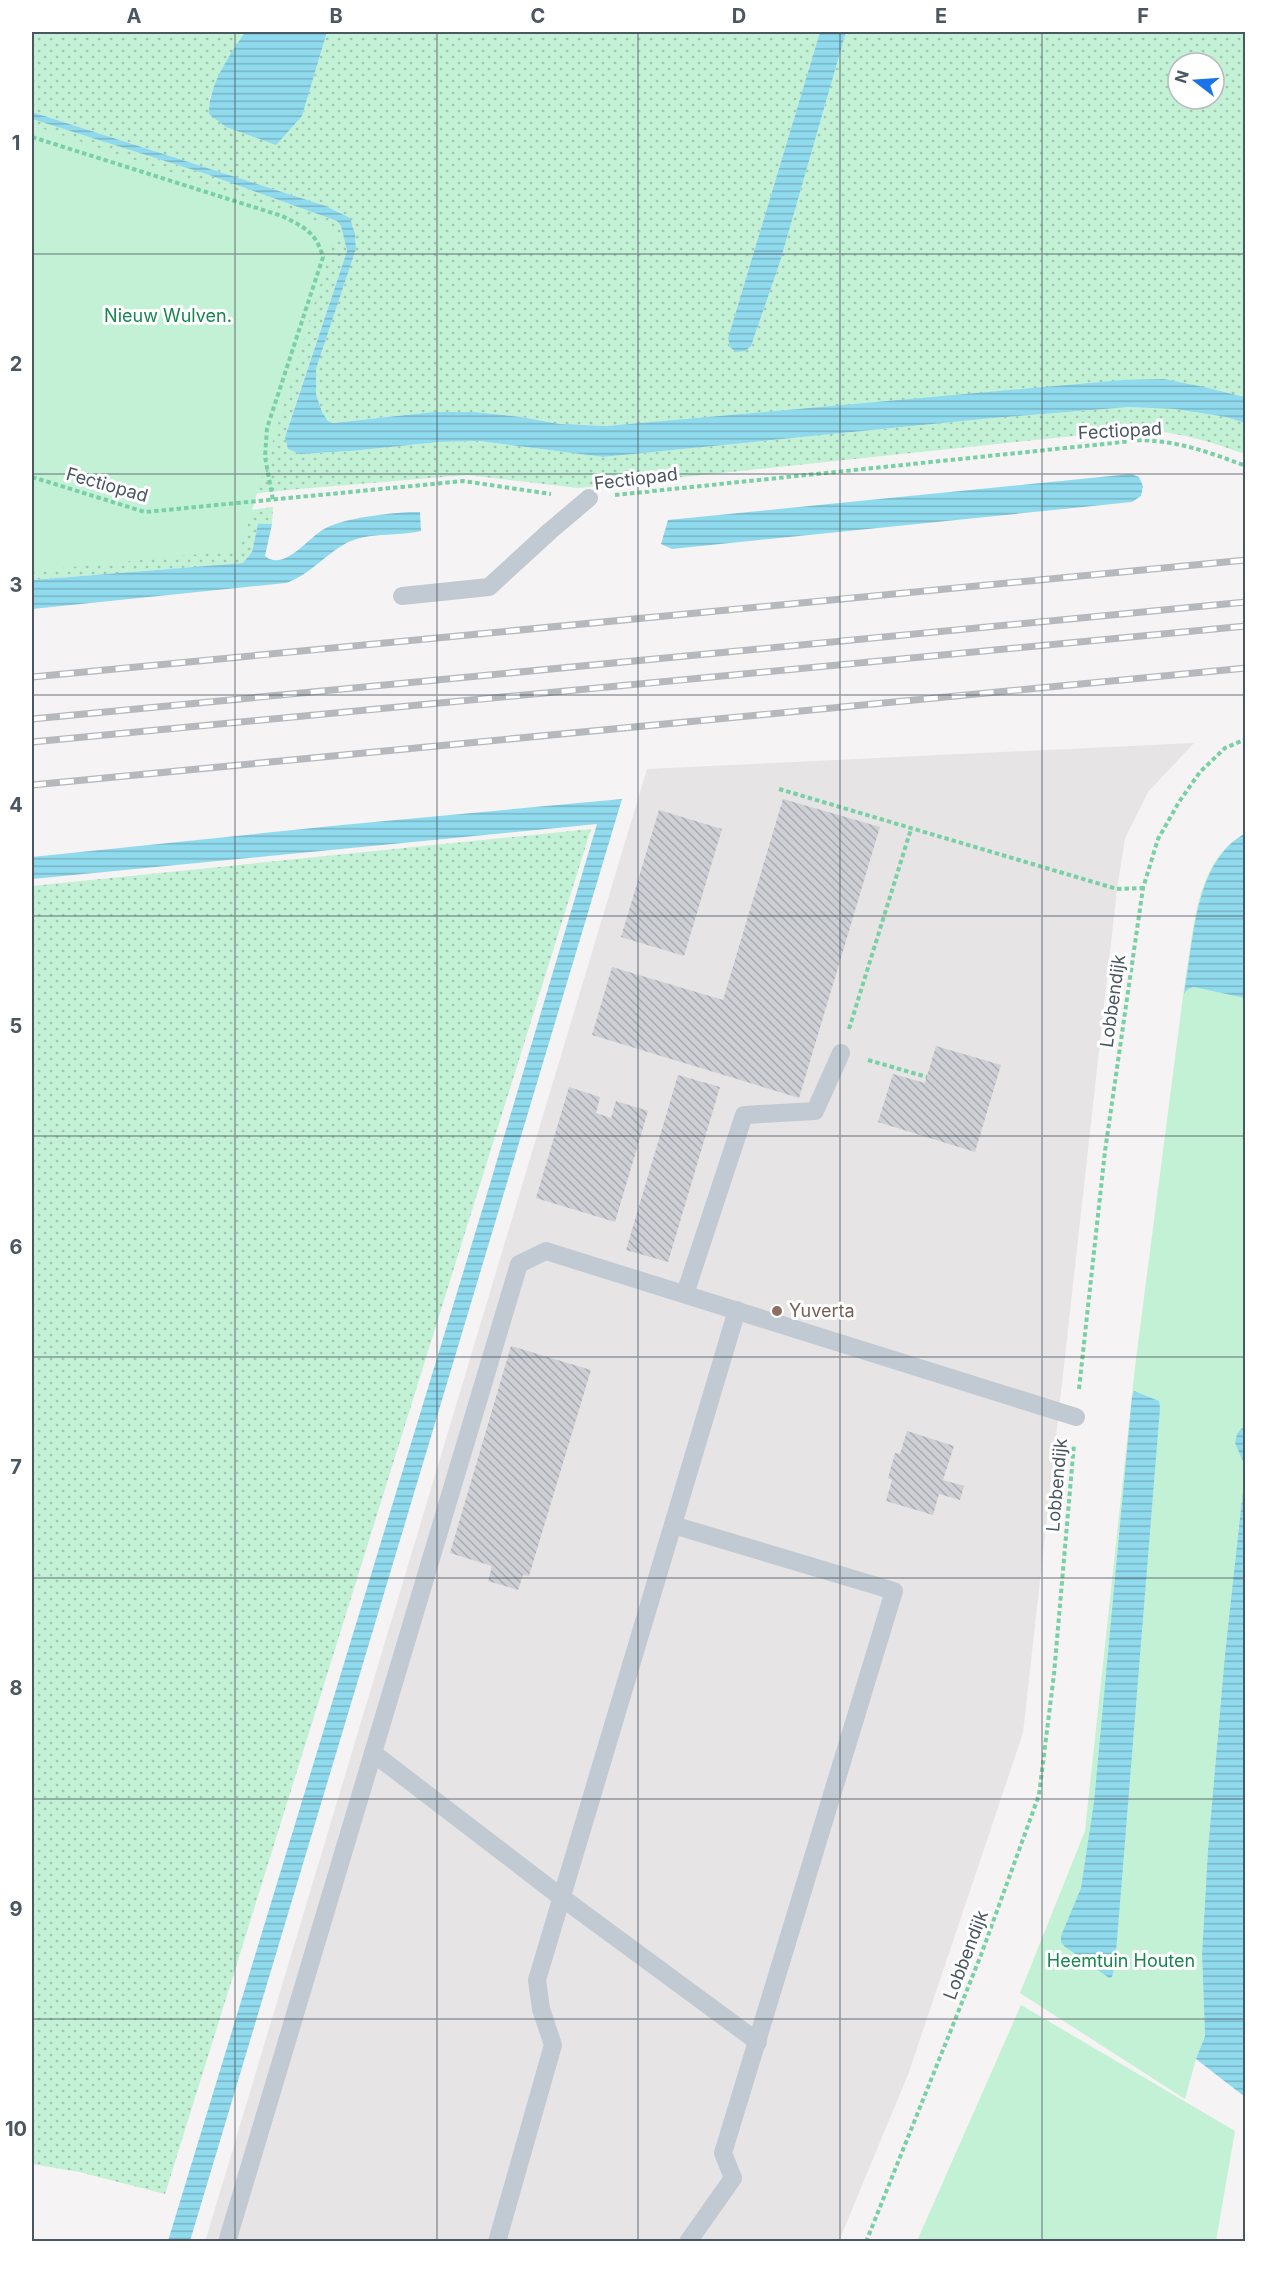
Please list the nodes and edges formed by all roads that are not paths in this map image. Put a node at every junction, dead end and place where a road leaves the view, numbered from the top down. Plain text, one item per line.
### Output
1 (589, 498) road end
2 (402, 596) dead end
3 (841, 1053) road end
4 (685, 1294) junction
5 (737, 1310) junction
6 (1076, 1417) road end
7 (673, 1525) junction
8 (373, 1753) junction
9 (561, 1897) junction
10 (758, 2042) junction
11 (227, 2241) edge
12 (497, 2241) edge
13 (688, 2241) edge

1 - 2 lane
3 - 4 lane
4 - 5 lane
4 - 8 lane
5 - 6 lane
5 - 7 lane
7 - 9 lane
7 - 10 lane
8 - 9 lane
8 - 11 lane
9 - 10 lane
9 - 12 lane
10 - 13 lane

